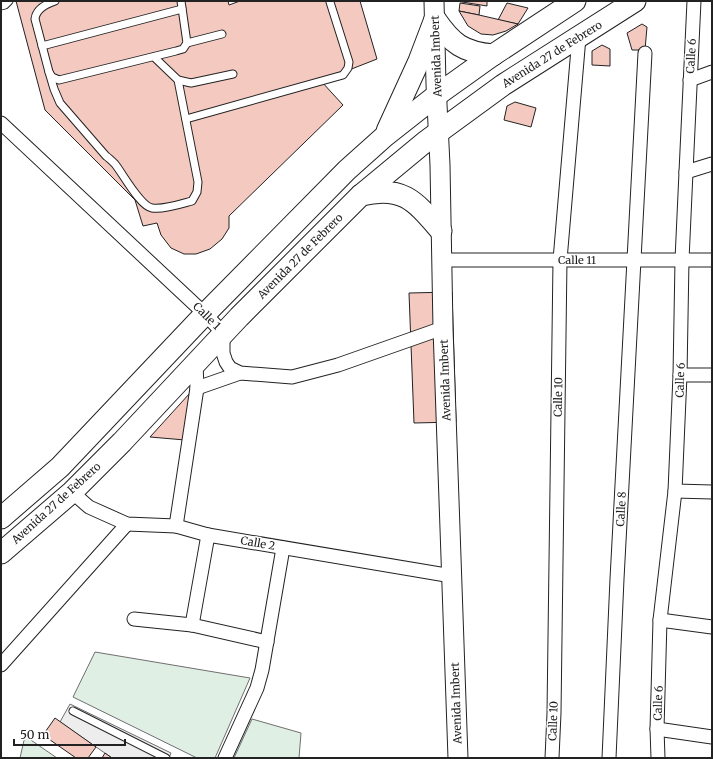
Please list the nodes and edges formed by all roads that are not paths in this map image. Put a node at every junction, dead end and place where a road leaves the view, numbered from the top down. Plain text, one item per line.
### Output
1 (9, 1) edge
2 (54, 1) edge
3 (181, 1) edge
4 (575, 1) edge
5 (635, 1) edge
6 (694, 1) edge
7 (330, 2) dead end
8 (1, 6) edge
9 (182, 9) junction
10 (434, 10) edge
11 (222, 34) dead end
12 (579, 37) junction
13 (187, 43) junction
14 (42, 46) junction
15 (646, 53) dead end
16 (493, 55) junction
17 (154, 57) junction
18 (49, 72) junction
19 (712, 72) edge
20 (234, 74) dead end
21 (178, 80) junction
22 (690, 80) junction
23 (437, 95) junction
24 (186, 118) junction
25 (1, 123) edge
26 (439, 131) junction
27 (385, 136) junction
28 (712, 164) edge
29 (686, 172) junction
30 (360, 195) junction
31 (441, 231) junction
32 (441, 260) junction
33 (560, 260) junction
34 (635, 260) junction
35 (682, 260) junction
36 (712, 260) edge
37 (205, 314) junction
38 (443, 328) junction
39 (223, 334) junction
40 (196, 363) junction
41 (240, 373) junction
42 (680, 375) junction
43 (712, 375) edge
44 (196, 388) junction
45 (675, 491) junction
46 (72, 492) junction
47 (712, 492) edge
48 (1, 518) edge
49 (127, 524) junction
50 (176, 526) junction
51 (208, 535) junction
52 (283, 548) junction
53 (1, 553) edge
54 (452, 576) junction
55 (134, 619) dead end
56 (660, 620) junction
57 (192, 625) junction
58 (712, 627) edge
59 (267, 642) junction
60 (1, 665) edge
61 (73, 711) dead end
62 (657, 729) junction
63 (712, 737) edge
64 (166, 758) edge
65 (225, 758) edge
66 (458, 758) edge
67 (552, 758) edge
68 (609, 758) edge
69 (658, 758) edge

1 - 8 lane
2 - 14 lane
3 - 9 lane
4 - 16 main road
5 - 12 main road, Avenida 27 de Febrero
6 - 22 street, Calle 6
7 - 24 lane
9 - 13 lane
9 - 14 lane
10 - 16 main road
10 - 23 main road, Avenida Imbert
10 - 27 main road
11 - 13 lane
12 - 26 main road, Avenida 27 de Febrero
12 - 33 street, Calle 10
13 - 17 lane
14 - 18 lane
15 - 34 street, Calle 8
16 - 23 main road
17 - 18 lane
17 - 21 lane
18 - 24 lane
19 - 22 street
20 - 21 lane
21 - 24 lane
22 - 29 street, Calle 6
23 - 26 main road, Avenida Imbert
23 - 27 main road
25 - 37 street, Calle 1
26 - 30 main road, Avenida 27 de Febrero
26 - 31 main road, Avenida Imbert
27 - 37 main road
28 - 29 street
29 - 35 street, Calle 6
30 - 31 main road
30 - 39 main road, Avenida 27 de Febrero
31 - 32 main road, Avenida Imbert
32 - 33 street, Calle 11
32 - 38 main road, Avenida Imbert
33 - 34 street, Calle 11
33 - 67 street, Calle 10
34 - 35 street, Calle 11
34 - 68 street, Calle 8
35 - 36 street, Calle 11
35 - 42 street, Calle 6
37 - 39 street, Calle 1
37 - 48 main road
38 - 41 street
38 - 54 main road, Avenida Imbert
39 - 40 main road, Avenida 27 de Febrero
39 - 41 street, Calle 1
40 - 44 street
40 - 46 main road, Avenida 27 de Febrero
41 - 44 street
42 - 43 street
42 - 45 street, Calle 6
44 - 50 street
45 - 47 street
45 - 56 street, Calle 6
46 - 49 street, Calle 2
46 - 53 main road, Avenida 27 de Febrero
49 - 50 street, Calle 2
49 - 60 street
50 - 51 street, Calle 2
51 - 52 street, Calle 2
51 - 57 street
52 - 54 street, Calle 2
52 - 59 street
54 - 66 main road, Avenida Imbert
55 - 57 street
56 - 58 street
56 - 62 street, Calle 6
57 - 59 street
59 - 65 street
61 - 64 lane
62 - 63 street
62 - 69 street, Calle 6

